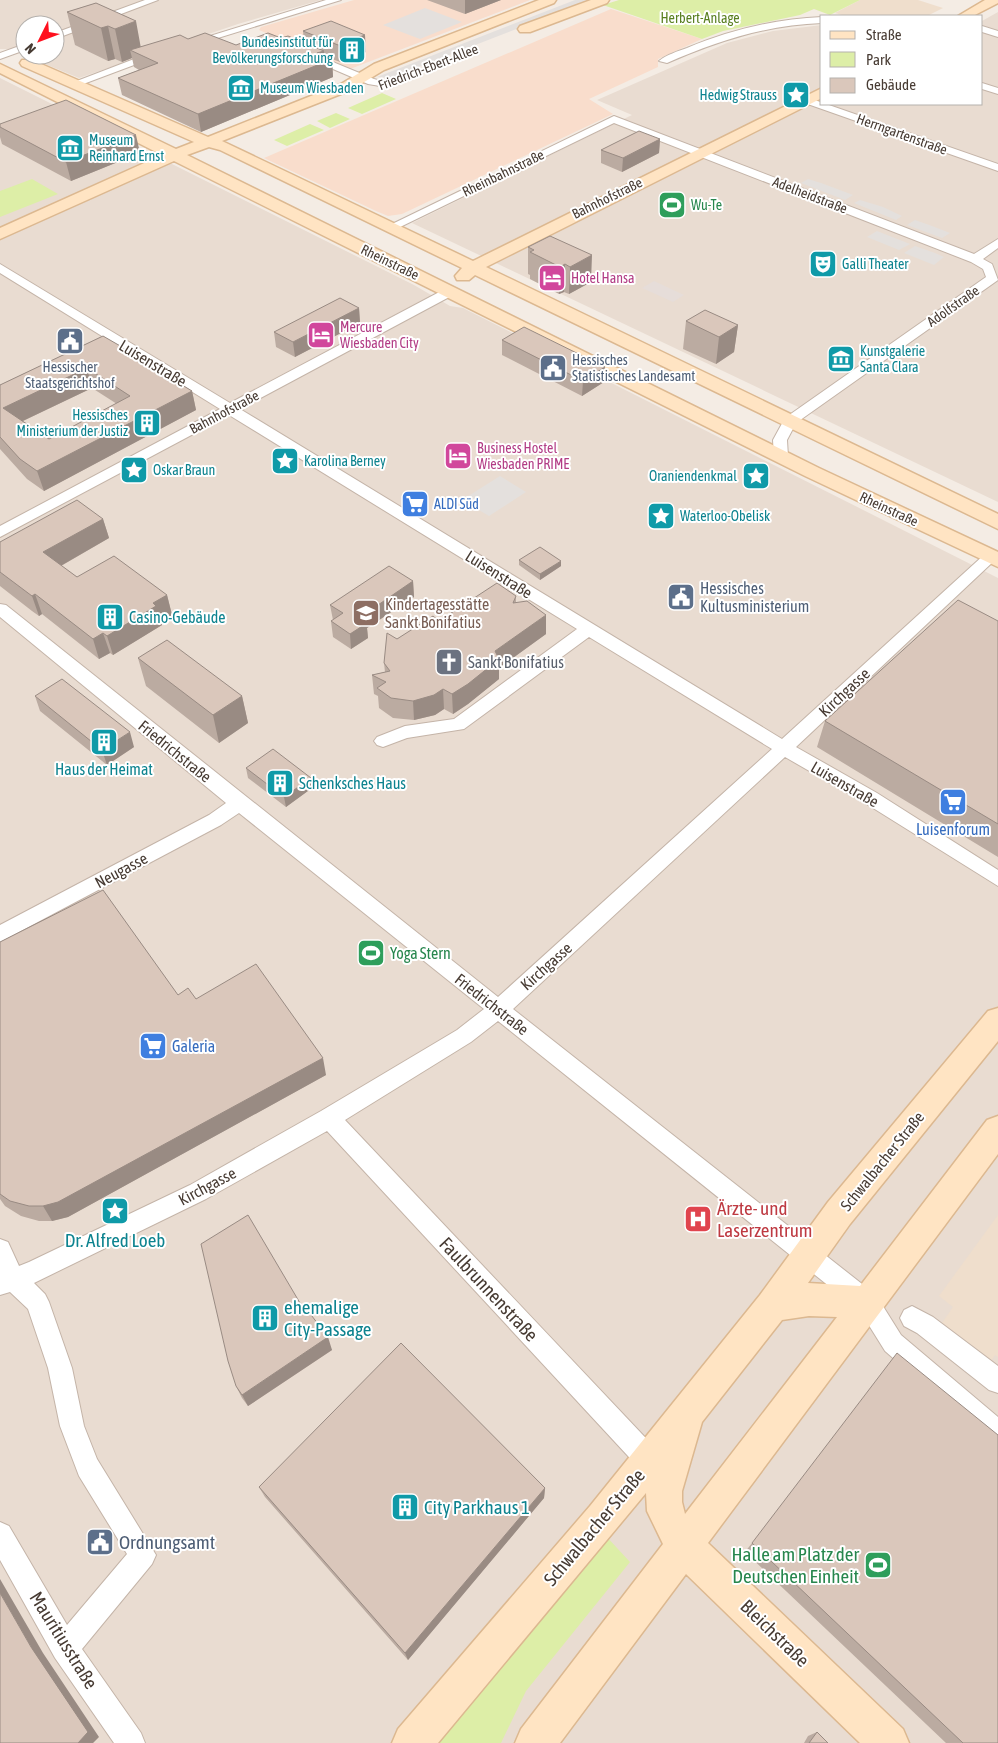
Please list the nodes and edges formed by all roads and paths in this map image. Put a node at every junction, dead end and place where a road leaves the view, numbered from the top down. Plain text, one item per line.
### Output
1 (153, 0) edge
2 (336, 0) edge
3 (550, 0) edge
4 (603, 0) edge
5 (995, 0) edge
6 (966, 15) edge
7 (820, 20) edge
8 (243, 27) junction
9 (983, 29) edge
10 (65, 32) edge
11 (258, 34) dead end
12 (998, 34) edge
13 (508, 36) dead end
14 (299, 51) edge
15 (15, 52) edge
16 (1, 58) edge
17 (664, 61) dead end
18 (362, 77) junction
19 (402, 77) dead end
20 (74, 84) junction
21 (386, 84) junction
22 (983, 86) edge
23 (998, 91) edge
24 (820, 93) edge
25 (106, 99) junction
26 (806, 100) junction
27 (820, 105) edge
28 (820, 105) edge
29 (81, 108) junction
30 (614, 119) joint
31 (210, 142) junction
32 (225, 147) junction
33 (706, 155) junction
34 (182, 158) junction
35 (998, 168) edge
36 (392, 227) junction
37 (0, 234) edge
38 (998, 243) edge
39 (975, 259) junction
40 (473, 267) junction
41 (0, 268) edge
42 (490, 275) junction
43 (995, 278) edge
44 (449, 292) junction
45 (586, 322) junction
46 (552, 343) junction
47 (229, 409) junction
48 (772, 412) junction
49 (790, 421) junction
50 (728, 430) junction
51 (781, 457) junction
52 (998, 522) edge
53 (0, 532) edge
54 (995, 555) edge
55 (0, 609) edge
56 (588, 629) junction
57 (383, 741) dead end
58 (784, 748) junction
59 (239, 803) junction
60 (998, 879) edge
61 (0, 934) edge
62 (499, 1009) junction
63 (998, 1020) edge
64 (329, 1118) junction
65 (998, 1130) edge
66 (0, 1250) edge
67 (809, 1256) junction
68 (7, 1281) edge
69 (868, 1303) junction
70 (772, 1307) junction
71 (912, 1318) dead end
72 (998, 1380) edge
73 (693, 1404) junction
74 (998, 1433) edge
75 (649, 1460) junction
76 (0, 1535) edge
77 (685, 1546) junction
78 (65, 1648) junction
79 (132, 1743) edge
80 (412, 1743) edge
81 (535, 1743) edge
82 (889, 1743) edge

1 - 10 street
2 - 8 street
3 - 18 main road, Friedrich-Ebert-Allee
4 - 13 main road
5 - 6 main road
7 - 17 street
8 - 11 street
8 - 20 street
9 - 12 street
14 - 18 street
15 - 16 street
16 - 20 main road, Rheinstraße
16 - 29 main road, Rheinstraße
18 - 21 street
18 - 31 main road, Friedrich-Ebert-Allee
19 - 21 main road, Friedrich-Ebert-Allee
20 - 25 main road, Rheinstraße
21 - 32 main road, Friedrich-Ebert-Allee
22 - 23 street
24 - 26 main road, Bahnhofstraße
25 - 29 main road
25 - 31 main road, Rheinstraße
26 - 28 street, Herrngartenstraße
26 - 33 main road, Bahnhofstraße
27 - 35 street, Herrngartenstraße
29 - 34 main road, Rheinstraße
30 - 33 street, Adelheidstraße
30 - 36 street, Rheinbahnstraße
31 - 32 main road, Rheinstraße
31 - 34 main road, Friedrich-Ebert-Allee
32 - 34 main road, Friedrich-Ebert-Allee
32 - 36 main road, Rheinstraße
33 - 39 street, Adelheidstraße
33 - 40 main road, Bahnhofstraße
33 - 42 main road, Bahnhofstraße
34 - 37 main road
34 - 44 main road, Rheinstraße
36 - 40 main road, Rheinstraße
38 - 39 street
39 - 43 street, Adelheidstraße
40 - 42 main road, Rheinstraße
40 - 44 main road, Bahnhofstraße
41 - 47 street, Luisenstraße
42 - 44 main road, Bahnhofstraße
42 - 45 main road, Rheinstraße
43 - 49 street, Adolfstraße
44 - 46 main road, Rheinstraße
44 - 47 street, Bahnhofstraße
45 - 46 main road
45 - 48 main road, Rheinstraße
46 - 50 main road, Rheinstraße
47 - 53 street, Bahnhofstraße
47 - 56 street, Luisenstraße
48 - 49 main road, Rheinstraße
48 - 50 main road
49 - 51 street
49 - 52 main road, Rheinstraße
50 - 51 main road, Rheinstraße
51 - 54 main road, Rheinstraße
54 - 58 street, Kirchgasse
55 - 59 street, Friedrichstraße
56 - 57 street
56 - 58 street, Luisenstraße
58 - 60 street, Luisenstraße
58 - 62 street, Kirchgasse
59 - 61 street, Neugasse
59 - 62 street, Friedrichstraße
62 - 64 street, Kirchgasse
62 - 67 street, Friedrichstraße
63 - 67 main road, Schwalbacher Straße
64 - 68 street, Kirchgasse
64 - 75 street, Faulbrunnenstraße
65 - 69 main road
66 - 68 street
67 - 69 street, Friedrichstraße
67 - 70 main road, Schwalbacher Straße
68 - 78 street
69 - 70 main road
69 - 74 street
69 - 77 main road
70 - 73 main road, Schwalbacher Straße
71 - 72 street
73 - 75 main road, Schwalbacher Straße
73 - 77 main road, Bleichstraße
75 - 80 main road, Schwalbacher Straße
76 - 78 street, Mauritiusstraße
77 - 81 main road
77 - 82 main road, Bleichstraße
78 - 79 street, Mauritiusstraße

